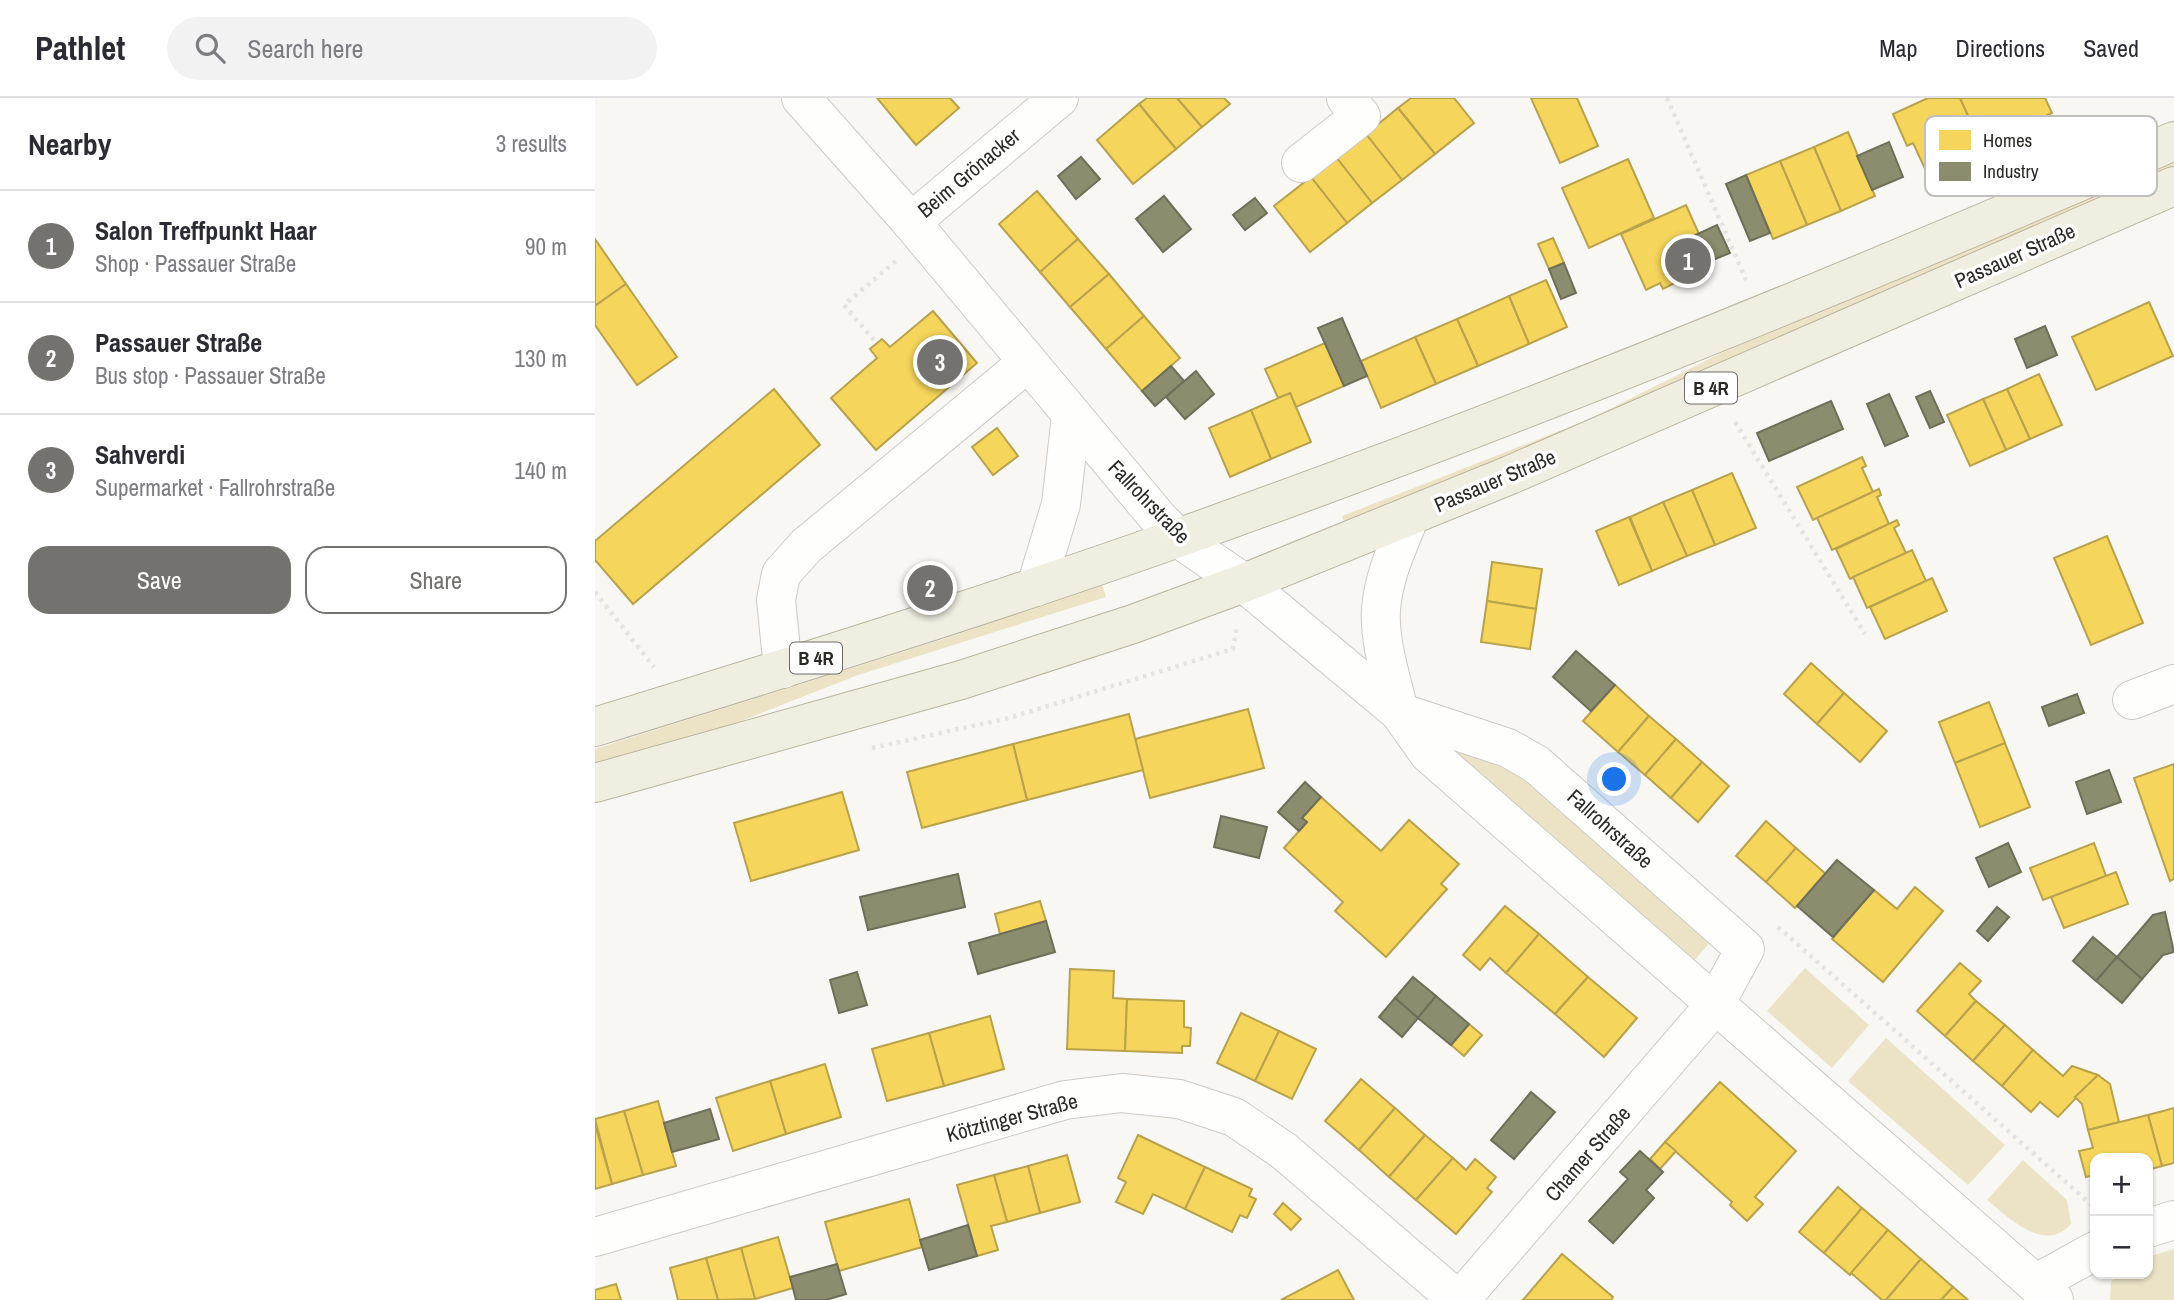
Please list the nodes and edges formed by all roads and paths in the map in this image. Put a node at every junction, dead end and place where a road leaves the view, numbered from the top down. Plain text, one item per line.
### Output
1 (801, 98) edge
2 (1059, 98) edge
3 (1346, 98) edge
4 (1667, 98) edge
5 (2174, 141) edge
6 (2157, 148) edge
7 (1301, 163) dead end
8 (2174, 186) edge
9 (2157, 193) edge
10 (2045, 196) edge
11 (2151, 196) edge
12 (918, 230) junction
13 (1760, 317) junction
14 (874, 340) dead end
15 (1027, 363) junction
16 (1071, 415) junction
17 (1735, 422) dead end
18 (1410, 516) junction
19 (1178, 538) junction
20 (1244, 583) junction
21 (1036, 587) junction
22 (595, 592) edge
23 (1864, 634) dead end
24 (1233, 649) dead end
25 (655, 667) dead end
26 (783, 669) junction
27 (2174, 684) edge
28 (2132, 700) dead end
29 (1399, 712) junction
30 (595, 727) edge
31 (868, 748) dead end
32 (595, 783) edge
33 (1745, 949) junction
34 (1714, 1006) junction
35 (2090, 1204) edge
36 (2174, 1220) edge
37 (2153, 1226) edge
38 (595, 1237) edge
39 (2090, 1255) edge
40 (2045, 1292) edge
41 (1459, 1300) edge

1 - 12 street, Fallrohrstraße
2 - 12 street, Beim Grönacker
3 - 7 street
4 - 13 path
5 - 6 main road, Passauer Straße / B 4R
8 - 9 main road, Passauer Straße / B 4R
10 - 13 main road, Passauer Straße / B 4R
11 - 18 main road, Passauer Straße / B 4R
12 - 14 path
12 - 15 street, Fallrohrstraße
13 - 19 main road, Passauer Straße / B 4R
15 - 16 street, Fallrohrstraße
15 - 26 street
16 - 19 street, Fallrohrstraße
16 - 21 street
17 - 23 path
18 - 20 main road, Passauer Straße / B 4R
18 - 29 street, Fallrohrstraße
19 - 20 street, Fallrohrstraße
19 - 21 main road, Passauer Straße / B 4R
20 - 29 street, Fallrohrstraße
20 - 32 main road, Passauer Straße / B 4R
21 - 26 main road, Passauer Straße / B 4R
22 - 25 path
24 - 31 path
26 - 30 main road, Passauer Straße / B 4R
27 - 28 street
29 - 33 street, Fallrohrstraße
29 - 34 street, Fallrohrstraße
33 - 34 street
33 - 35 path
34 - 40 street, Fallrohrstraße
34 - 41 street, Chamer Straße
36 - 37 street
38 - 41 street, Kötztinger Straße
39 - 40 street

